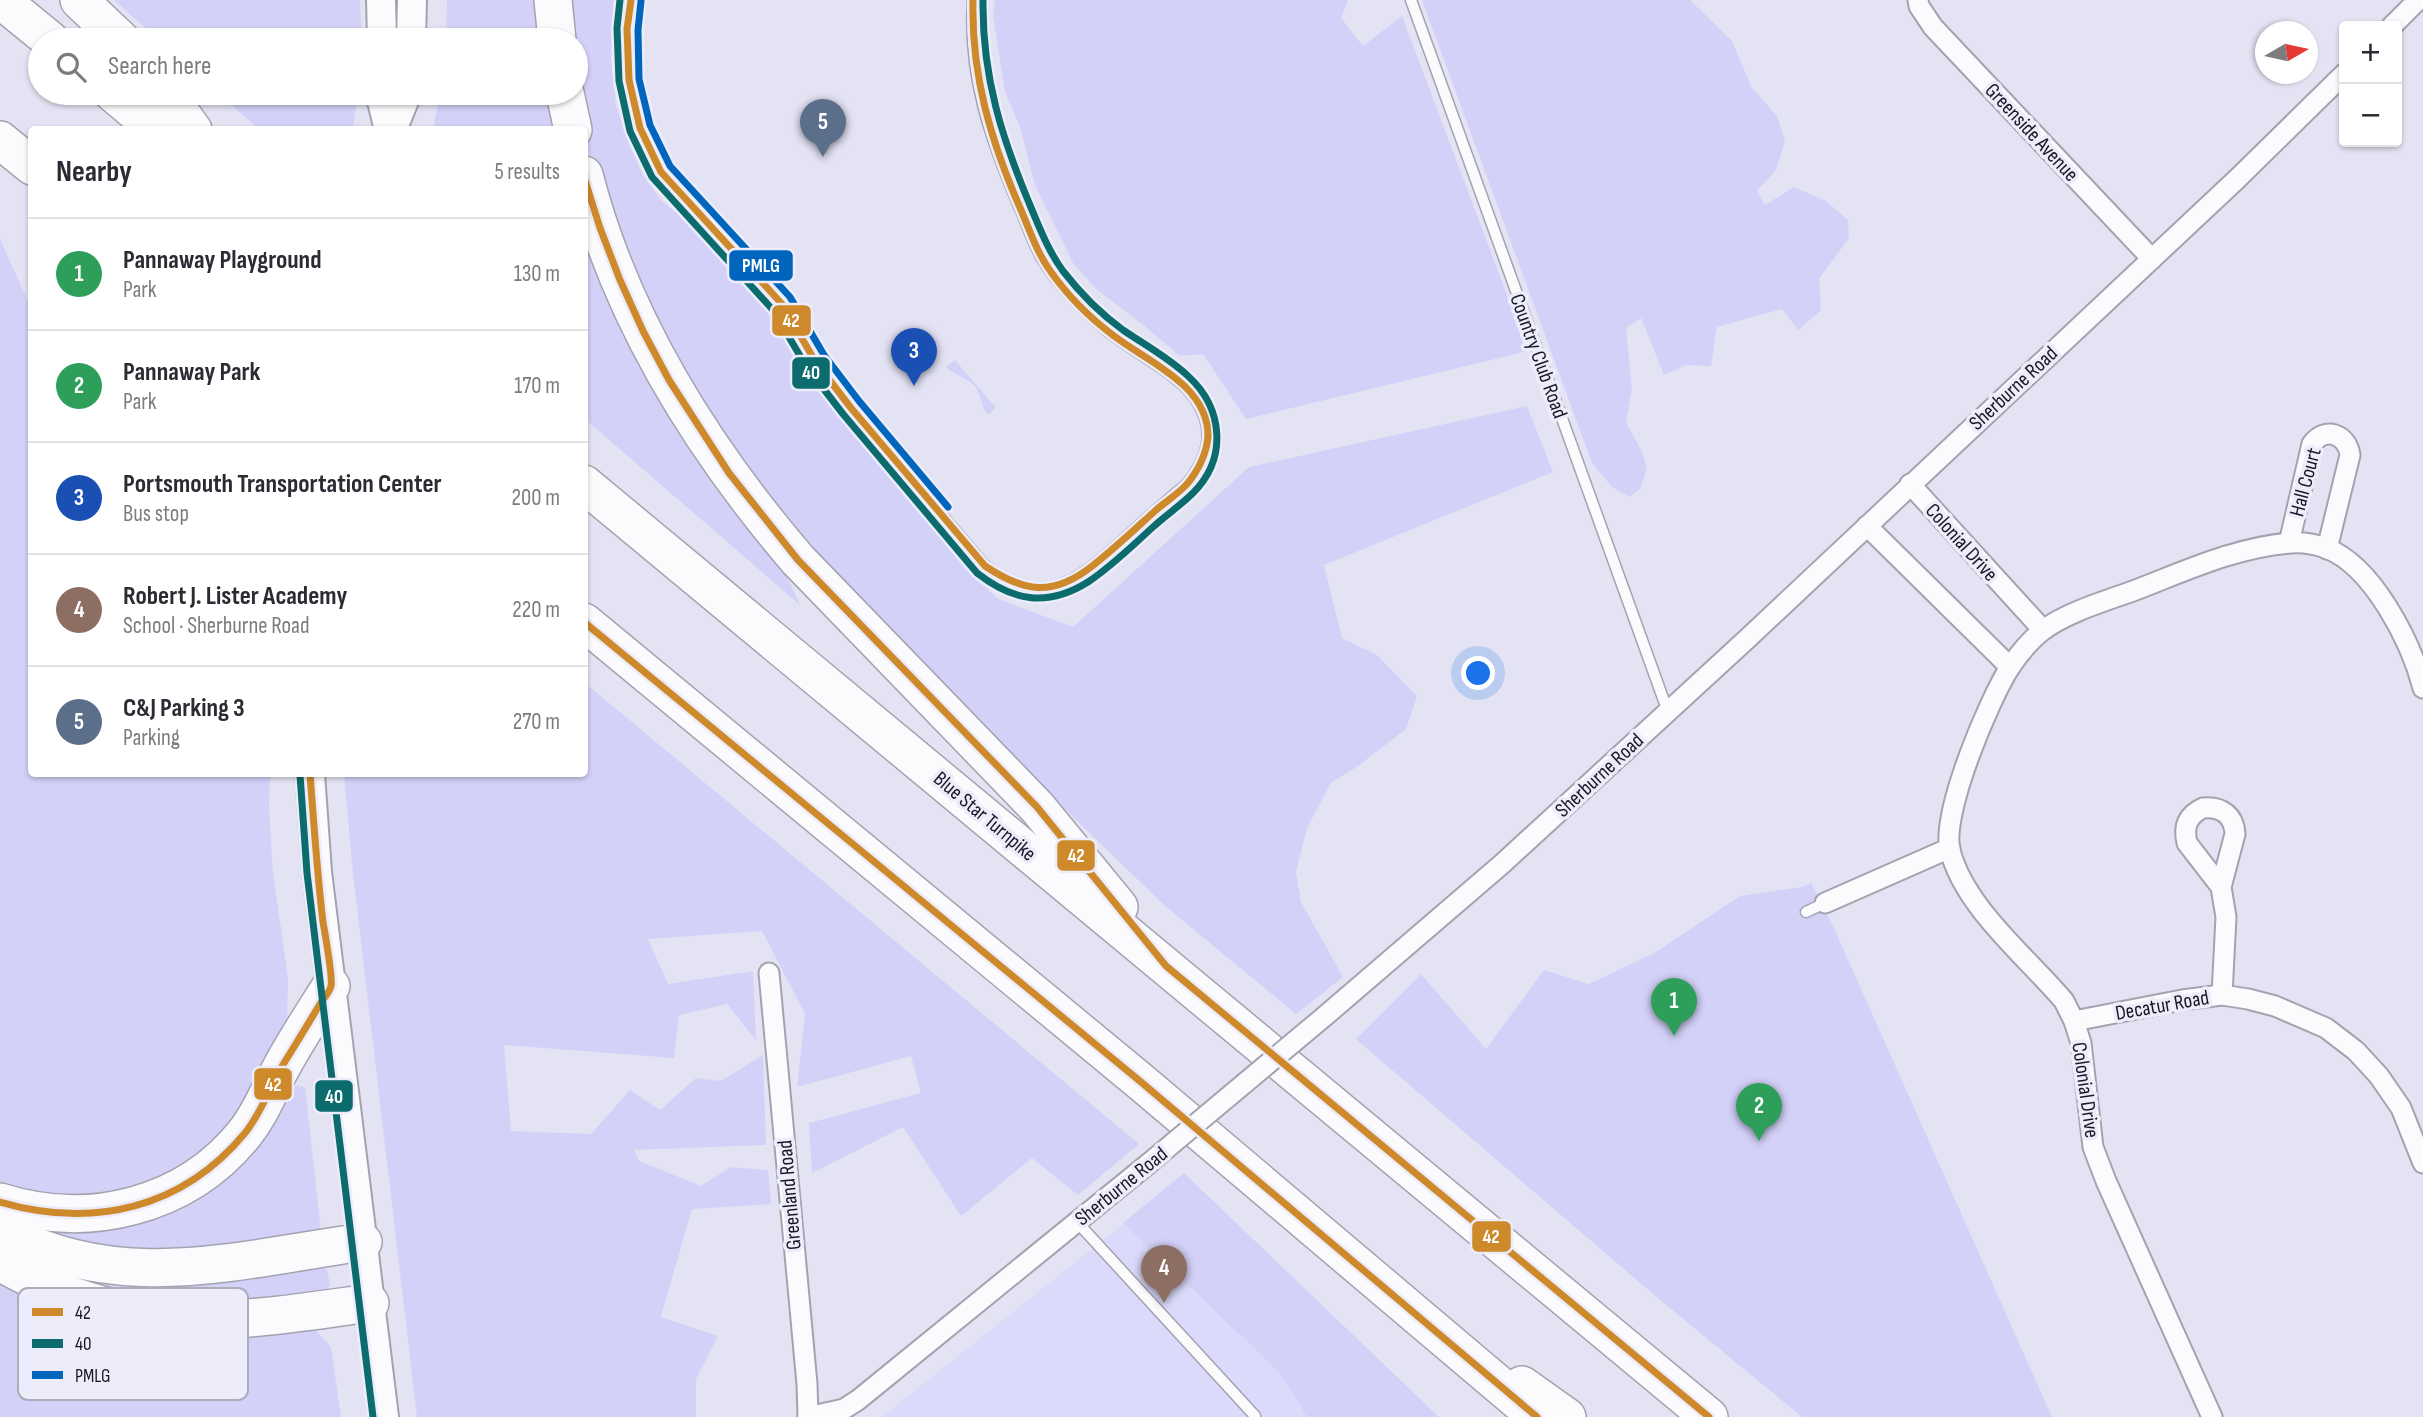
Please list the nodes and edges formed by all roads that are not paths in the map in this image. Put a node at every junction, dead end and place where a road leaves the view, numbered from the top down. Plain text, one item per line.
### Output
1 (1, 0) edge
2 (79, 0) edge
3 (381, 0) edge
4 (412, 0) edge
5 (553, 0) edge
6 (631, 0) edge
7 (973, 0) edge
8 (1411, 0) edge
9 (1918, 0) edge
10 (2418, 0) edge
11 (2397, 21) edge
12 (35, 28) edge
13 (108, 28) edge
14 (382, 28) edge
15 (411, 28) edge
16 (555, 28) edge
17 (2339, 79) edge
18 (127, 105) edge
19 (175, 105) edge
20 (383, 105) edge
21 (401, 105) edge
22 (568, 105) edge
23 (152, 126) edge
24 (190, 126) edge
25 (389, 126) edge
26 (392, 126) edge
27 (572, 126) edge
28 (0, 140) edge
29 (0, 162) edge
30 (28, 163) edge
31 (28, 179) edge
32 (588, 187) edge
33 (2152, 259) junction
34 (1910, 484) junction
35 (588, 487) edge
36 (1867, 526) junction
37 (2289, 542) junction
38 (2327, 549) junction
39 (588, 625) edge
40 (2043, 630) junction
41 (2010, 667) junction
42 (2423, 688) edge
43 (1668, 712) junction
44 (310, 777) edge
45 (1950, 848) junction
46 (2221, 887) dead end
47 (1825, 903) joint
48 (1806, 912) dead end
49 (1166, 966) junction
50 (769, 973) dead end
51 (331, 986) junction
52 (2222, 995) junction
53 (2074, 1021) junction
54 (2423, 1163) edge
55 (0, 1202) edge
56 (1077, 1222) junction
57 (0, 1230) edge
58 (363, 1242) junction
59 (0, 1262) edge
60 (54, 1288) edge
61 (1392, 1293) junction
62 (370, 1303) junction
63 (248, 1317) edge
64 (1255, 1416) edge
65 (384, 1417) edge
66 (808, 1417) edge
67 (1537, 1417) edge
68 (1567, 1417) edge
69 (1709, 1417) edge
70 (2212, 1417) edge

1 - 12 highway
2 - 13 highway
3 - 14 main road
4 - 15 main road
5 - 16 highway
6 - 7 lane
8 - 43 lane, Country Club Road
9 - 33 street, Greenside Avenue
10 - 11 street
17 - 33 street, Sherburne Road
18 - 23 highway
19 - 24 highway
20 - 25 main road
21 - 26 main road
22 - 27 highway
28 - 30 highway
29 - 31 highway
32 - 49 highway
33 - 34 street, Sherburne Road
34 - 36 street, Sherburne Road
34 - 40 street, Colonial Drive
35 - 49 highway, Blue Star Turnpike
36 - 41 street
36 - 43 street, Sherburne Road
37 - 38 street, Colonial Drive
37 - 38 street, Hall Court
37 - 40 street, Colonial Drive
38 - 42 street, Colonial Drive
39 - 61 highway
40 - 41 street, Colonial Drive
41 - 45 street, Colonial Drive
43 - 56 street, Sherburne Road, bridge
44 - 51 main road
45 - 47 street
45 - 53 street, Colonial Drive
46 - 52 street
47 - 48 lane
49 - 69 highway, Blue Star Turnpike
50 - 66 street, Greenland Road
51 - 55 highway
51 - 58 main road
52 - 53 street, Decatur Road
52 - 54 street, Decatur Road
53 - 70 street, Colonial Drive
56 - 64 lane
56 - 66 street, Sherburne Road
57 - 58 highway
58 - 62 main road
59 - 60 highway
61 - 67 highway
61 - 68 highway
62 - 63 highway
62 - 65 main road

